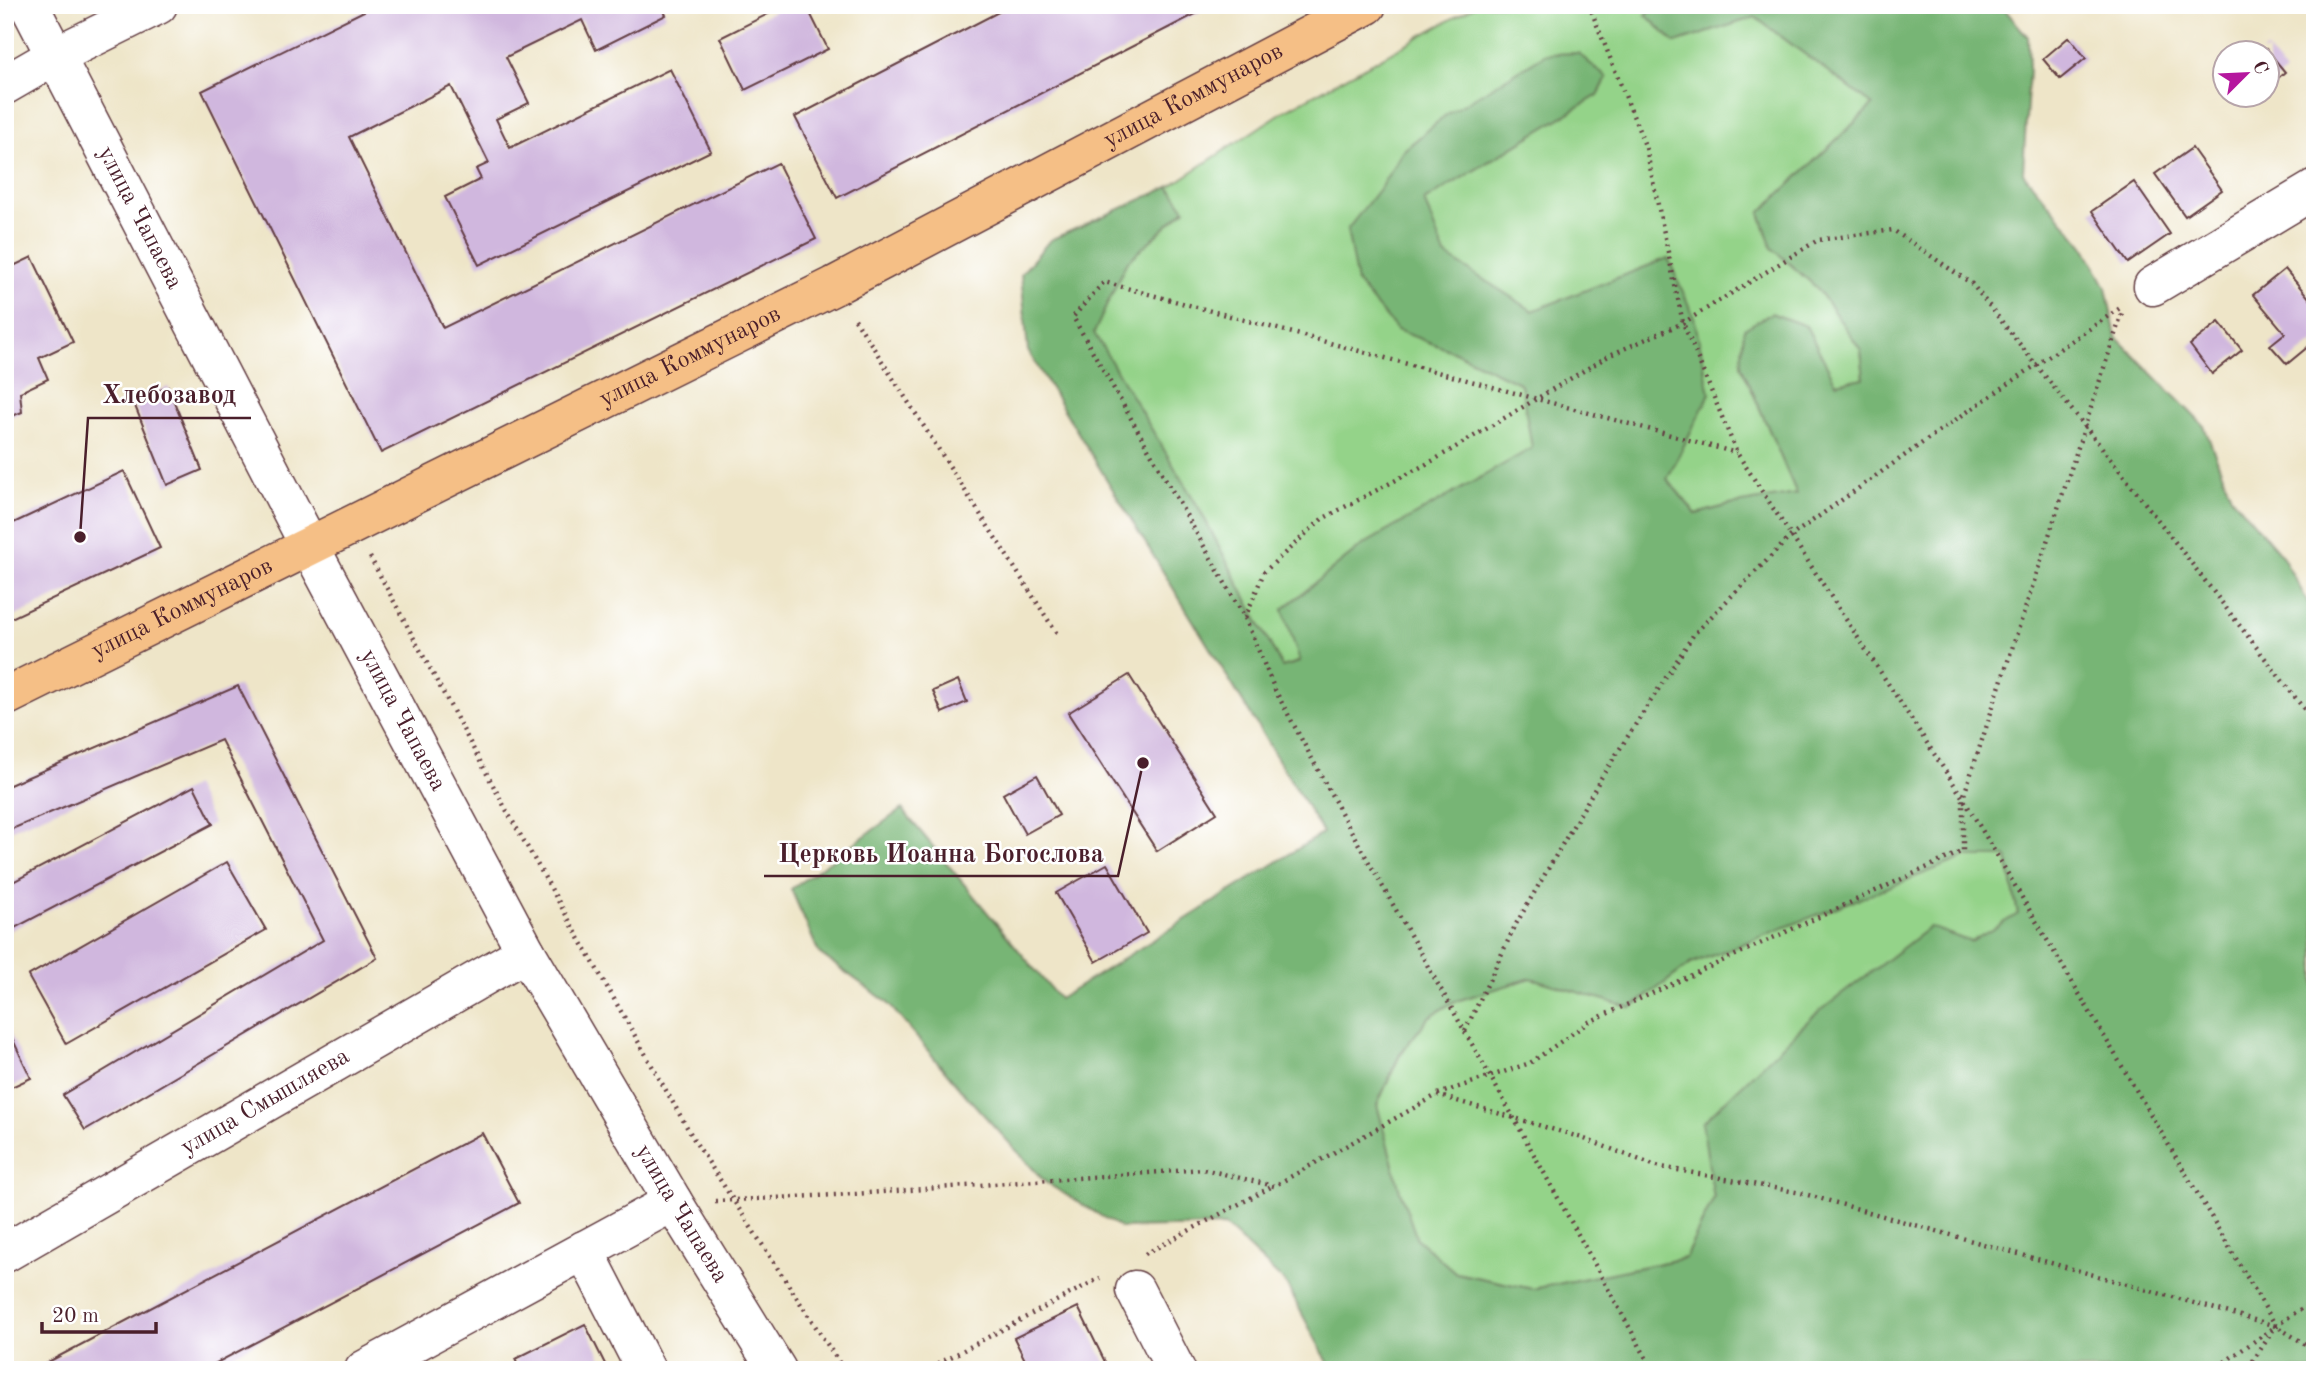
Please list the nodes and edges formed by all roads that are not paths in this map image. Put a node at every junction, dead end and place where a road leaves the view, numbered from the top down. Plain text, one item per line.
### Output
1 (29, 5) edge
2 (158, 5) edge
3 (1367, 5) edge
4 (57, 55) junction
5 (5, 85) edge
6 (2315, 189) edge
7 (2138, 296) road end
8 (310, 547) junction
9 (5, 696) edge
10 (526, 952) junction
11 (673, 1202) junction
12 (584, 1251) junction
13 (5, 1253) edge
14 (1135, 1290) dead end
15 (363, 1370) edge
16 (646, 1370) edge
17 (776, 1370) edge
18 (1175, 1370) edge

1 - 4 street, улица Чапаева
2 - 4 street
3 - 8 main road, улица Коммунаров
4 - 5 street
4 - 8 street, улица Чапаева
6 - 7 street
8 - 9 main road, улица Коммунаров
8 - 10 street, улица Чапаева
10 - 11 street, улица Чапаева
10 - 13 street, улица Смышляева
11 - 12 street
11 - 17 street, улица Чапаева
12 - 15 street
12 - 16 street
14 - 18 street

